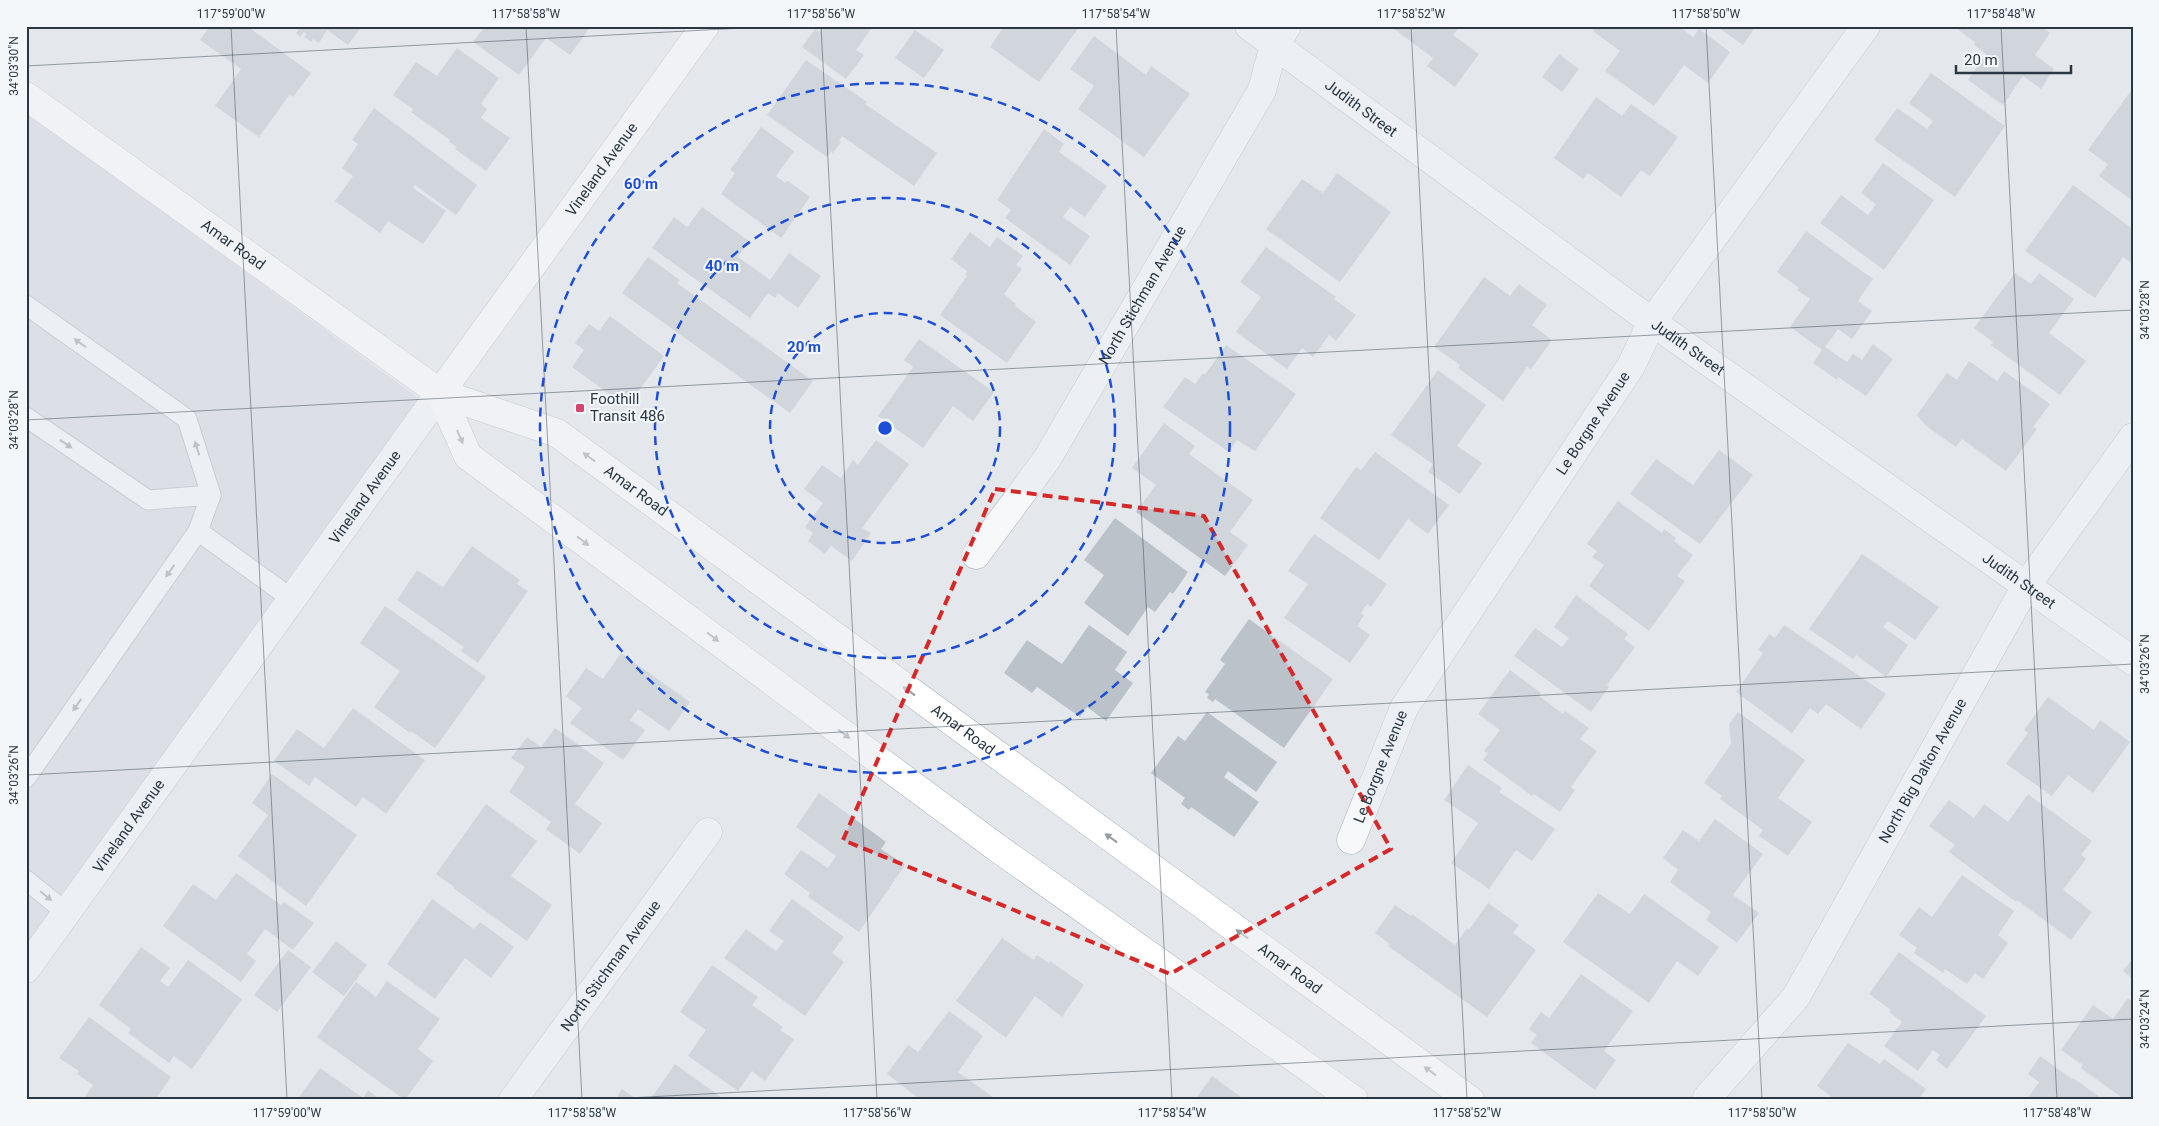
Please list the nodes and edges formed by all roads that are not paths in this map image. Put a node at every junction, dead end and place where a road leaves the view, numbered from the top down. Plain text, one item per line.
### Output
1 (704, 26) edge
2 (1249, 26) edge
3 (1866, 26) edge
4 (1281, 35) edge
5 (26, 96) edge
6 (26, 305) edge
7 (1652, 322) junction
8 (440, 393) junction
9 (26, 416) edge
10 (2133, 437) edge
11 (211, 495) junction
12 (198, 531) junction
13 (976, 555) dead end
14 (2026, 586) junction
15 (292, 599) junction
16 (2133, 660) edge
17 (26, 778) edge
18 (708, 832) dead end
19 (1351, 840) dead end
20 (26, 880) edge
21 (67, 912) junction
22 (26, 969) edge
23 (1707, 1098) dead end
24 (513, 1100) edge
25 (1354, 1100) edge
26 (1470, 1100) edge

1 - 8 main road, Vineland Avenue
2 - 4 street, Judith Street
3 - 7 street, Le Borgne Avenue
4 - 7 street, Judith Street
4 - 13 street, North Stichman Avenue
5 - 8 main road, Amar Road
11 -> 6 lane
7 - 14 street, Judith Street
7 - 19 street, Le Borgne Avenue
8 - 15 street, Vineland Avenue
8 -> 25 main road
26 -> 8 main road, Amar Road
9 -> 11 lane
10 - 14 street, North Big Dalton Avenue
11 - 12 lane
12 - 15 lane
12 -> 17 lane
14 - 16 street, Judith Street
14 - 23 street, North Big Dalton Avenue
15 - 21 street, Vineland Avenue
18 - 24 street, North Stichman Avenue
20 -> 21 lane
21 - 22 street, Vineland Avenue

